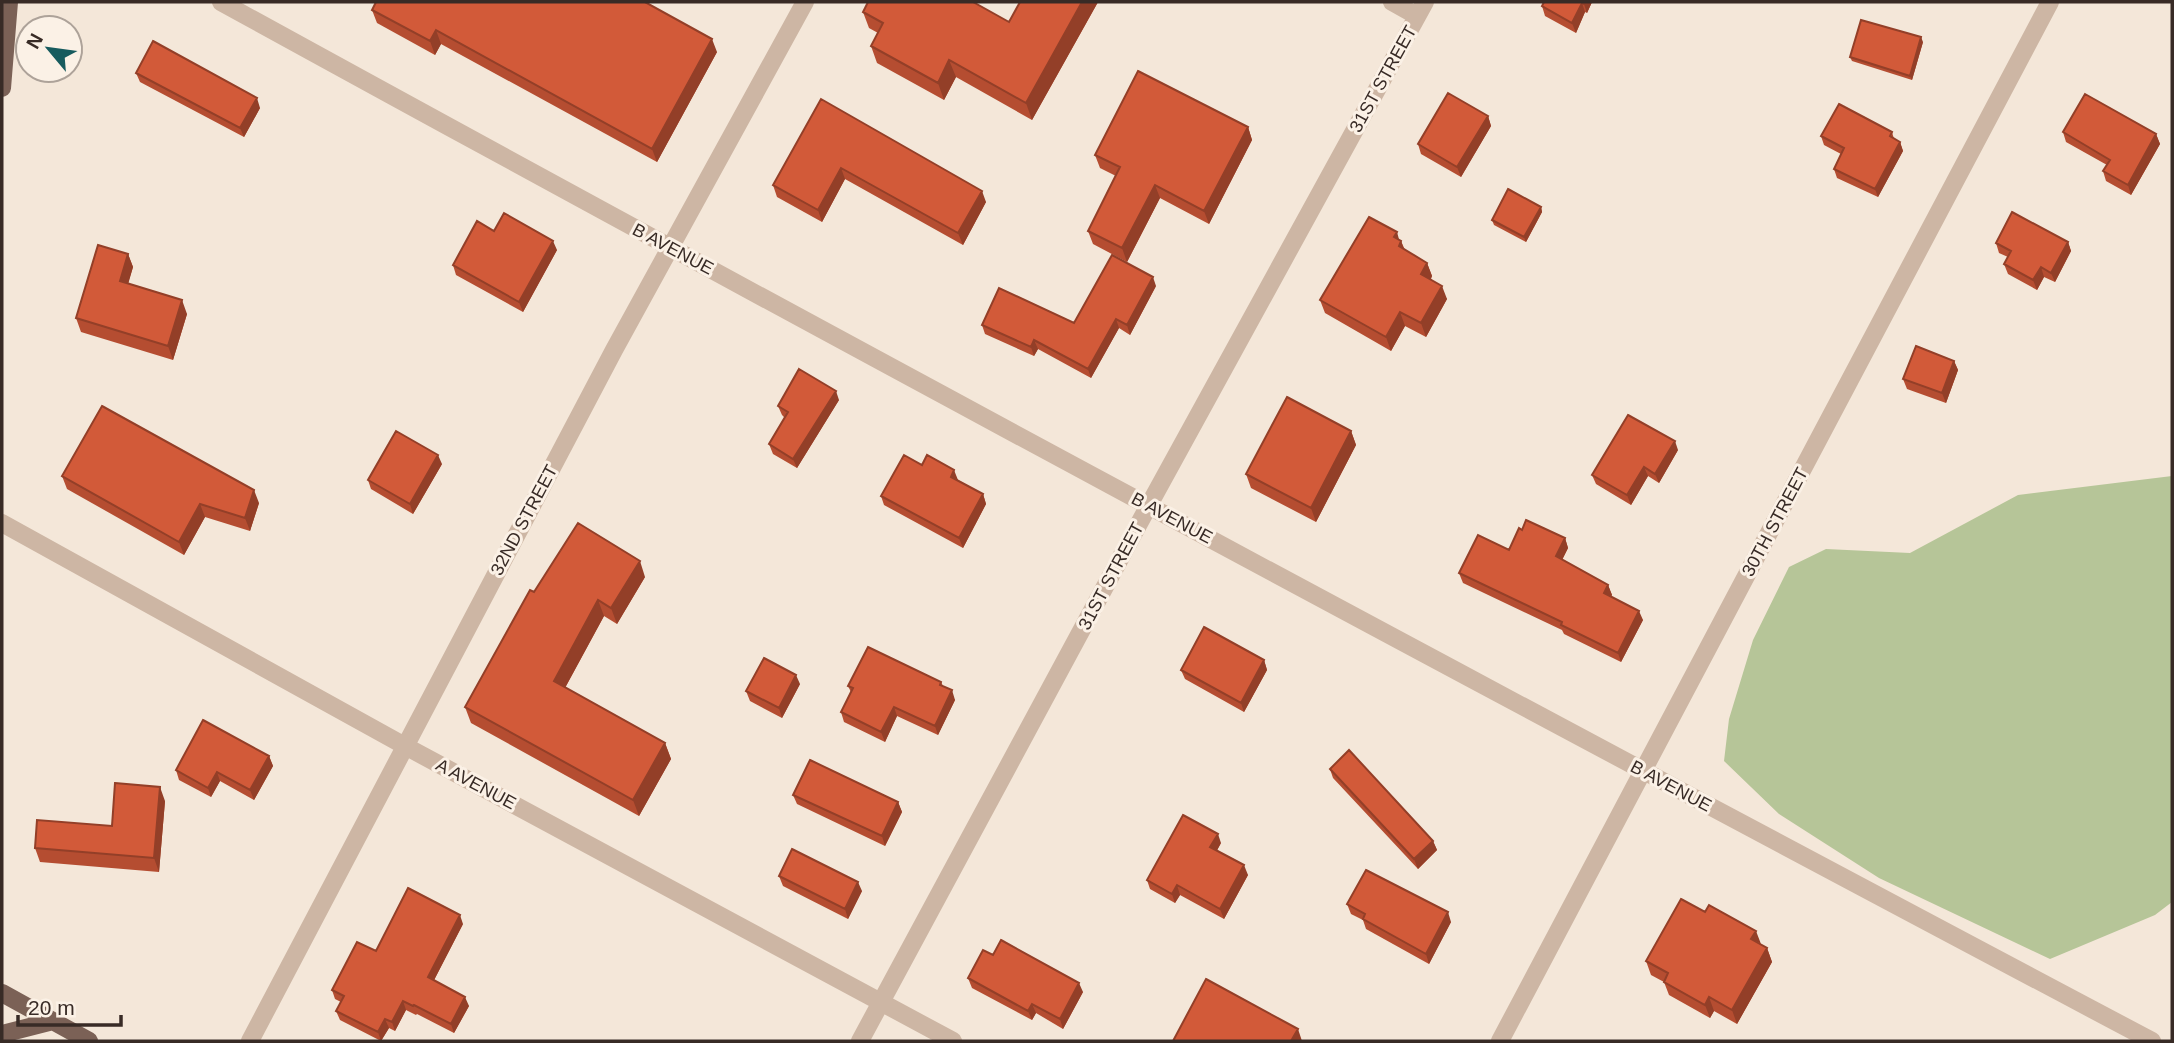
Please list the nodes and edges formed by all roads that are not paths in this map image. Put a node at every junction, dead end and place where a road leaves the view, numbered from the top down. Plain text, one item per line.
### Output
1 (9, 2) edge
2 (221, 2) edge
3 (805, 2) edge
4 (1391, 2) edge
5 (2050, 2) edge
6 (1421, 9) edge
7 (2, 88) edge
8 (670, 248) junction
9 (1149, 505) junction
10 (2, 523) edge
11 (405, 746) junction
12 (1643, 771) junction
13 (2, 993) edge
14 (881, 1003) junction
15 (53, 1021) junction
16 (2, 1034) edge
17 (2122, 1035) edge
18 (89, 1041) edge
19 (250, 1041) edge
20 (860, 1041) edge
21 (954, 1041) edge
22 (1500, 1041) edge
23 (2152, 1041) edge

1 - 7 main road
2 - 8 street, B AVENUE
3 - 8 street, 32ND STREET
4 - 6 street
5 - 12 street, 30TH STREET
6 - 9 street, 31ST STREET
8 - 9 street, B AVENUE
8 - 11 street, 32ND STREET
9 - 12 street, B AVENUE
9 - 14 street, 31ST STREET
10 - 11 street, A AVENUE
11 - 14 street, A AVENUE
11 - 19 street, 32ND STREET
12 - 17 street, B AVENUE
12 - 22 street, 30TH STREET
13 - 15 main road
14 - 20 street, 31ST STREET
14 - 21 street, A AVENUE
15 - 16 main road
15 - 18 main road
17 - 23 street, B AVENUE

